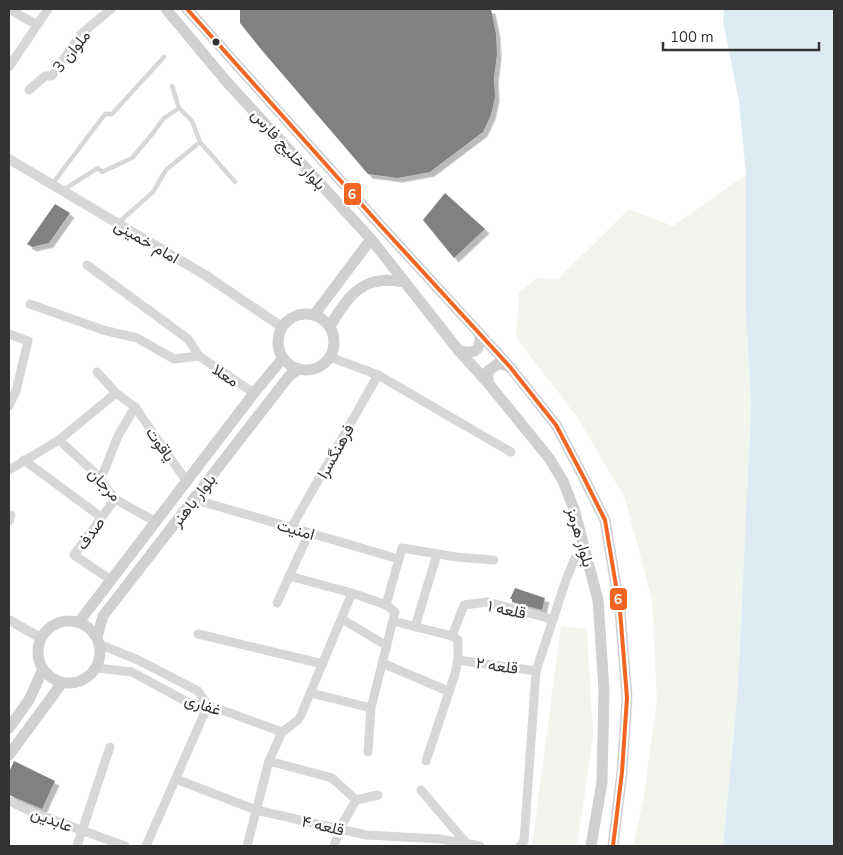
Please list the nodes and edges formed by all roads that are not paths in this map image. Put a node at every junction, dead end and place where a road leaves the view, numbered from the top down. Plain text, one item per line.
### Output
1 (9, 9) edge
2 (48, 9) edge
3 (111, 9) edge
4 (166, 9) edge
5 (187, 9) edge
6 (36, 25) junction
7 (164, 57) dead end
8 (9, 67) edge
9 (172, 86) dead end
10 (29, 90) dead end
11 (179, 108) junction
12 (200, 142) junction
13 (9, 160) edge
14 (235, 182) dead end
15 (52, 184) junction
16 (62, 190) junction
17 (117, 224) junction
18 (381, 226) joint
19 (371, 239) junction
20 (88, 265) dead end
21 (405, 282) junction
22 (30, 304) dead end
23 (314, 315) junction
24 (330, 326) junction
25 (282, 327) junction
26 (9, 334) edge
27 (480, 334) junction
28 (459, 351) junction
29 (199, 356) junction
30 (330, 357) junction
31 (283, 358) junction
32 (510, 368) junction
33 (299, 369) junction
34 (97, 372) dead end
35 (378, 375) junction
36 (488, 383) junction
37 (116, 393) junction
38 (254, 393) junction
39 (9, 406) edge
40 (135, 407) junction
41 (59, 440) junction
42 (511, 452) dead end
43 (24, 460) junction
44 (9, 470) edge
45 (100, 481) junction
46 (187, 482) junction
47 (115, 499) junction
48 (193, 499) junction
49 (101, 517) junction
50 (156, 522) junction
51 (291, 528) junction
52 (309, 533) junction
53 (586, 551) junction
54 (437, 554) junction
55 (399, 559) junction
56 (494, 560) dead end
57 (289, 576) junction
58 (112, 580) junction
59 (352, 593) junction
60 (276, 603) dead end
61 (386, 605) junction
62 (342, 619) junction
63 (552, 619) junction
64 (9, 620) edge
65 (393, 621) junction
66 (78, 622) junction
67 (415, 627) junction
68 (198, 634) dead end
69 (452, 636) junction
70 (41, 638) junction
71 (98, 640) junction
72 (387, 646) junction
73 (458, 660) junction
74 (323, 664) junction
75 (382, 664) junction
76 (97, 668) junction
77 (43, 669) junction
78 (536, 670) junction
79 (62, 683) junction
80 (448, 691) junction
81 (311, 692) junction
82 (208, 705) junction
83 (371, 708) junction
84 (9, 728) edge
85 (282, 732) junction
86 (110, 747) dead end
87 (368, 752) dead end
88 (9, 755) edge
89 (269, 761) junction
90 (426, 761) dead end
91 (176, 779) junction
92 (420, 790) dead end
93 (378, 795) dead end
94 (356, 800) junction
95 (9, 801) edge
96 (256, 810) junction
97 (340, 828) junction
98 (82, 831) junction
99 (466, 844) junction
100 (77, 846) edge
101 (125, 846) edge
102 (146, 846) edge
103 (247, 846) edge
104 (334, 846) edge
105 (480, 846) edge
106 (520, 846) edge
107 (592, 846) edge
108 (613, 846) edge

1 - 6 street
2 - 6 street
3 - 10 street, ملوان 3
4 - 19 main road, بلوار خلیج فارس
5 - 18 main road, بلوار خلیج فارس
6 - 8 street
7 - 15 lane
9 - 11 lane
11 - 12 lane
11 - 16 lane
12 - 14 lane
12 - 17 lane
13 - 15 street, امام خمینی
15 - 16 street, امام خمینی
16 - 17 street, امام خمینی
17 - 25 street, امام خمینی
18 - 27 main road, بلوار هرمز
19 - 21 main road, بلوار خلیج فارس
19 - 23 main road
20 - 29 street, معلا
21 - 24 main road
21 - 28 main road, بلوار هرمز
22 - 29 street
23 - 24 main road
23 - 25 main road
24 - 30 main road
25 - 31 main road
26 - 39 street
27 - 28 main road
27 - 32 main road, بلوار هرمز
28 - 36 main road, بلوار هرمز
29 - 38 street, معلا
30 - 33 main road
30 - 35 street
31 - 33 main road
31 - 38 main road, بلوار باهنر
32 - 36 main road
32 - 108 main road, بلوار هرمز
33 - 48 main road, بلوار باهنر
34 - 37 street, یاقوت
35 - 42 street
35 - 51 street, فرهنگسرا
36 - 53 main road, بلوار هرمز
37 - 40 street, یاقوت
37 - 41 street
38 - 46 main road, بلوار باهنر
40 - 45 street
40 - 46 street, یاقوت
41 - 43 street
41 - 45 street, مرجان
43 - 44 street
43 - 49 street
45 - 47 street, مرجان
46 - 50 main road, بلوار باهنر
47 - 49 street, صدف
47 - 50 street, مرجان
48 - 51 street, امنیت
48 - 71 main road, بلوار باهنر
49 - 58 street, صدف
50 - 58 main road, بلوار باهنر
51 - 52 street, امنیت
52 - 55 street, امنیت
52 - 57 street
53 - 63 street
53 - 107 main road, بلوار هرمز
54 - 55 street
54 - 56 street
54 - 67 street
55 - 61 street
57 - 59 street
57 - 60 street
58 - 66 main road, بلوار باهنر
59 - 61 street
59 - 62 street
61 - 65 street
62 - 72 street
62 - 74 street
63 - 69 street, قلعه ۱
63 - 78 street
64 - 70 street
65 - 67 street
65 - 72 street
66 - 70 main road
66 - 71 main road
67 - 69 street
68 - 74 street
69 - 73 street
70 - 77 main road
71 - 76 main road
71 - 82 street
72 - 75 street
73 - 78 street, قلعه ۲
73 - 80 street
74 - 81 street
75 - 80 street
75 - 83 street
76 - 79 main road
76 - 82 street, غفاری
77 - 79 main road
77 - 84 main road
78 - 106 street
79 - 88 main road
80 - 90 street
81 - 83 street
81 - 85 street
82 - 85 street, غفاری
82 - 91 street
83 - 87 street
85 - 89 street
86 - 98 street
89 - 94 street
89 - 96 street
91 - 96 street, قلعه ۴
91 - 102 street
92 - 99 street
93 - 94 street
94 - 97 street
95 - 98 street, عابدین
96 - 97 street, قلعه ۴
96 - 103 street
97 - 99 street, قلعه ۴
97 - 104 street
98 - 100 street
98 - 101 street, عابدین
99 - 105 street, قلعه ۴

